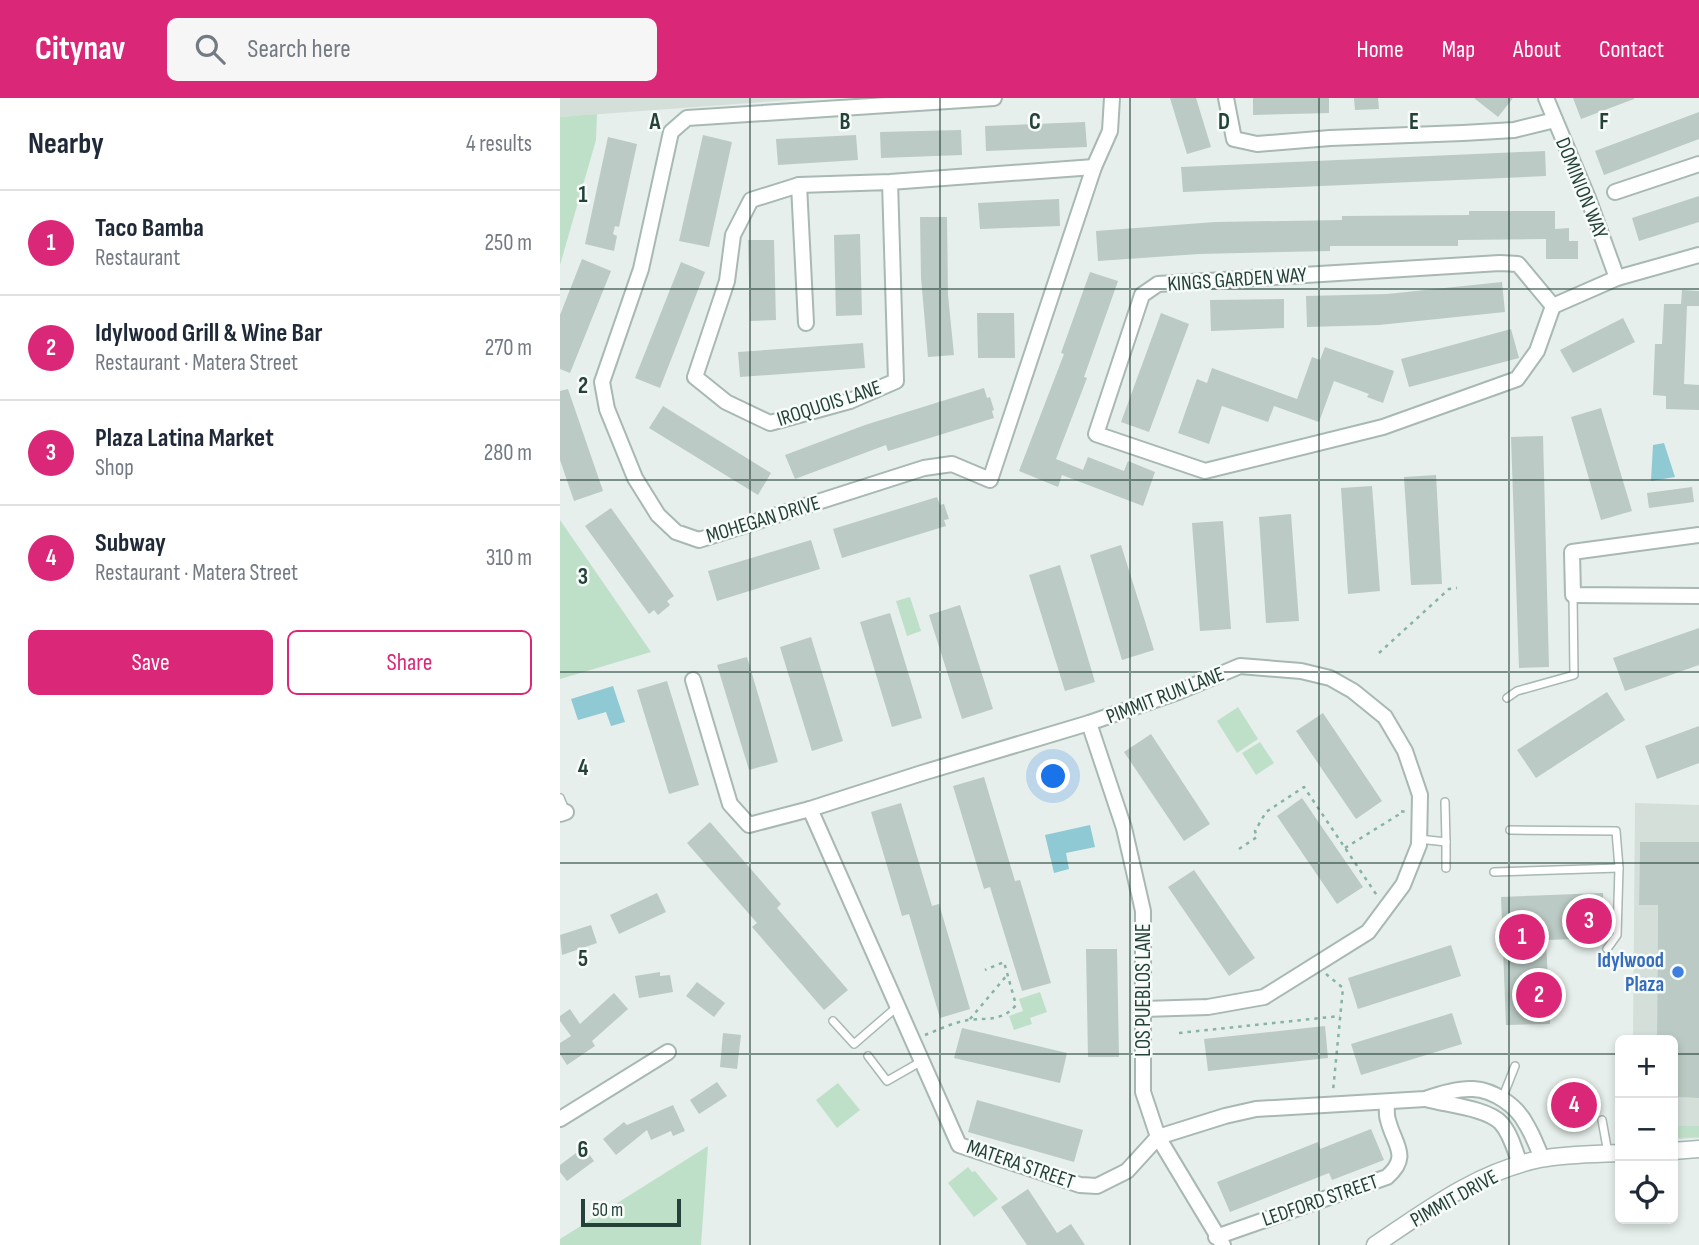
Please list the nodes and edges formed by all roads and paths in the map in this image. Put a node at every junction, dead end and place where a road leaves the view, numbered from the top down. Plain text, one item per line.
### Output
1 (994, 98) edge
2 (1112, 98) edge
3 (1226, 98) edge
4 (1546, 98) edge
5 (1555, 120) junction
6 (1699, 164) edge
7 (1094, 167) junction
8 (890, 182) junction
9 (799, 185) junction
10 (1615, 192) dead end
11 (1699, 255) edge
12 (1617, 278) junction
13 (1553, 306) junction
14 (806, 323) dead end
15 (1699, 535) edge
16 (1457, 588) dead end
17 (1573, 595) junction
18 (1699, 596) edge
19 (1379, 653) dead end
20 (693, 680) dead end
21 (1507, 698) dead end
22 (1089, 723) junction
23 (1445, 802) dead end
24 (810, 809) junction
25 (1420, 816) junction
26 (1510, 830) dead end
27 (1419, 839) junction
28 (1446, 842) junction
29 (1345, 848) junction
30 (1239, 849) dead end
31 (1446, 868) dead end
32 (1619, 868) junction
33 (1494, 872) dead end
34 (1387, 906) junction
35 (1607, 949) dead end
36 (1318, 964) junction
37 (985, 970) dead end
38 (1008, 974) junction
39 (898, 1006) junction
40 (1144, 1009) junction
41 (1340, 1016) junction
42 (969, 1020) junction
43 (833, 1021) dead end
44 (1179, 1033) dead end
45 (913, 1040) junction
46 (667, 1052) dead end
47 (868, 1056) dead end
48 (922, 1061) junction
49 (1514, 1066) dead end
50 (1425, 1099) junction
51 (1502, 1099) junction
52 (1387, 1102) junction
53 (1331, 1105) junction
54 (560, 1119) edge
55 (1602, 1121) dead end
56 (1158, 1137) junction
57 (1699, 1149) edge
58 (1678, 1150) edge
59 (1614, 1153) edge
60 (1542, 1158) junction
61 (1520, 1164) junction
62 (1219, 1241) edge
63 (1375, 1245) edge

1 - 7 street, MOHEGAN DRIVE
2 - 7 street, MOHEGAN DRIVE
3 - 5 street
4 - 5 street, DOMINION WAY
5 - 12 street, DOMINION WAY
6 - 10 street
7 - 8 street, IROQUOIS LANE
8 - 9 street, IROQUOIS LANE
8 - 9 street, IROQUOIS LANE
9 - 14 street
11 - 12 street
12 - 13 street
13 - 13 street, KINGS GARDEN WAY
15 - 17 street
16 - 19 path
17 - 18 street
17 - 21 lane
20 - 24 street, PIMMIT RUN LANE
22 - 24 street, PIMMIT RUN LANE
22 - 25 street, PIMMIT RUN LANE
22 - 40 street, LOS PUEBLOS LANE
23 - 28 lane
24 - 39 street, MATERA STREET
25 - 27 street, PIMMIT RUN LANE
25 - 29 path
26 - 32 lane
27 - 28 lane
27 - 34 street, PIMMIT RUN LANE
28 - 31 lane
29 - 30 path
29 - 34 path
32 - 33 lane
32 - 35 lane
34 - 36 street, PIMMIT RUN LANE
36 - 40 street, PIMMIT RUN LANE
36 - 41 path
37 - 38 path
38 - 42 path
38 - 42 path
39 - 43 lane
39 - 45 street, MATERA STREET
40 - 56 street, LOS PUEBLOS LANE
41 - 44 path
41 - 53 path
42 - 45 path
45 - 48 street, MATERA STREET
46 - 54 street
47 - 48 lane
48 - 56 street, MATERA STREET
49 - 51 lane
50 - 51 street
50 - 52 street
50 - 61 street
51 - 60 street
52 - 53 street
52 - 62 street, LEDFORD STREET
53 - 56 street
55 - 59 lane
56 - 62 street, LOS PUEBLOS LANE
57 - 58 street
59 - 60 street, PIMMIT DRIVE
60 - 61 street, PIMMIT DRIVE
61 - 63 street, PIMMIT DRIVE

